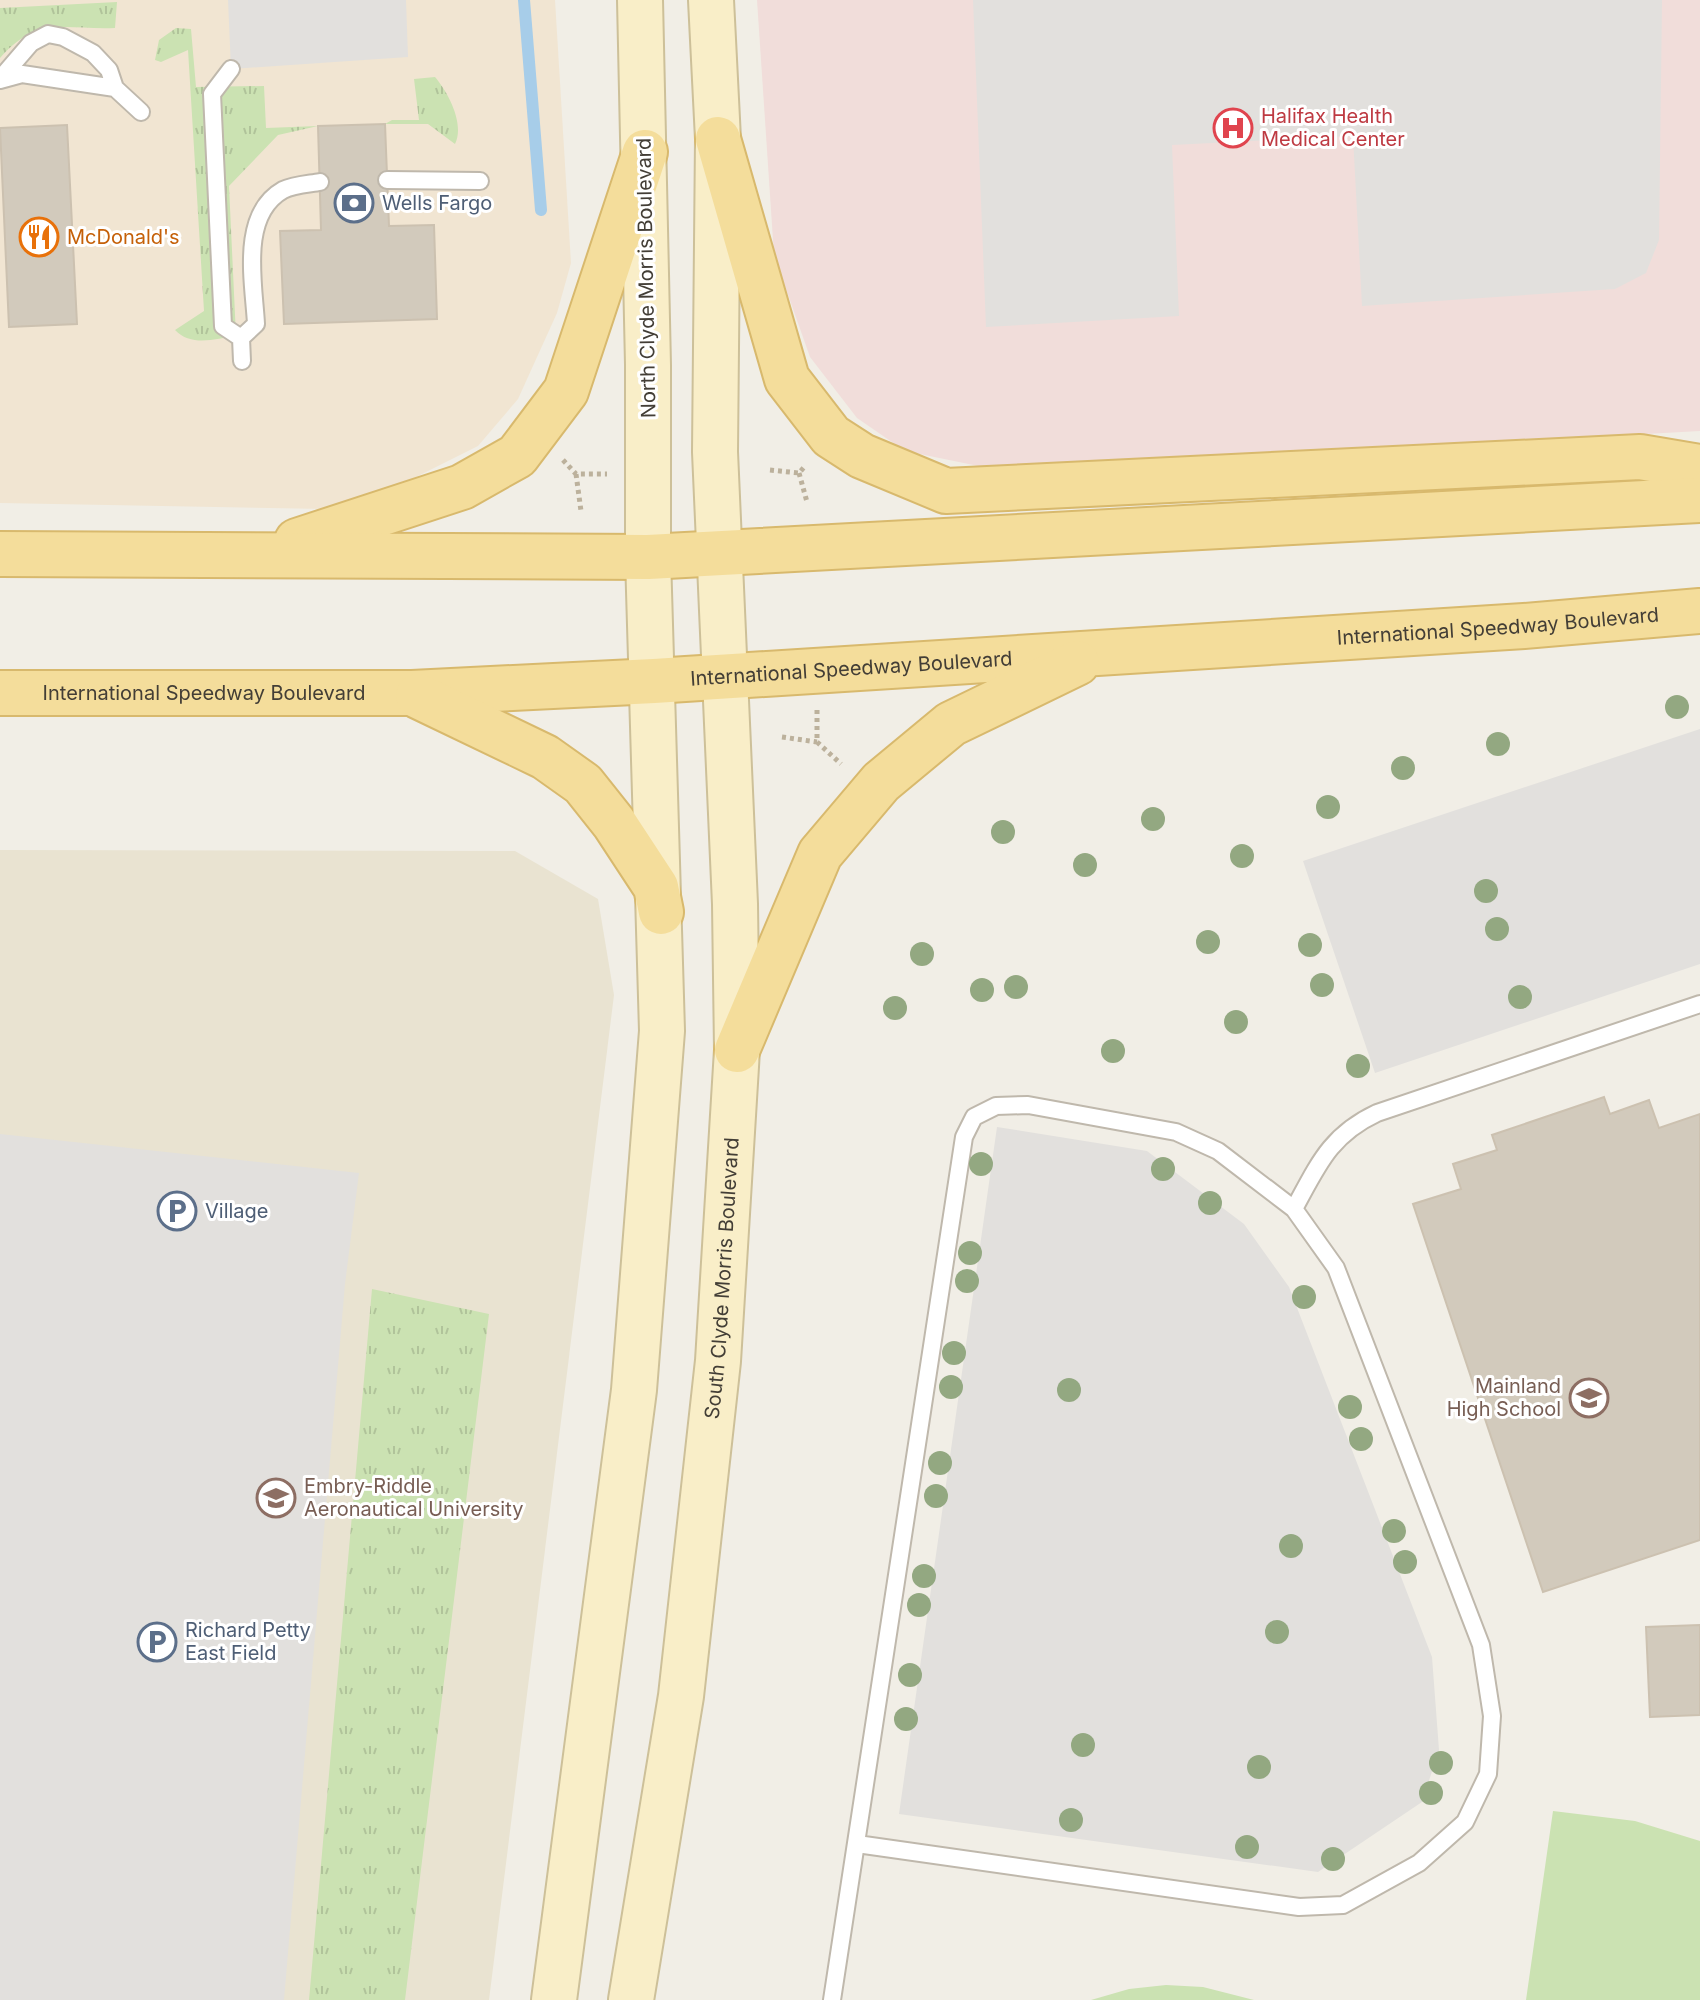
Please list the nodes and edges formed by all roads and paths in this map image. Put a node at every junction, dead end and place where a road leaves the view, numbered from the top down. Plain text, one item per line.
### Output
1 (640, 0) edge
2 (711, 0) edge
3 (231, 69) dead end
4 (0, 80) edge
5 (115, 88) junction
6 (141, 112) dead end
7 (718, 139) junction
8 (645, 152) junction
9 (387, 180) dead end
10 (480, 181) dead end
11 (320, 182) dead end
12 (241, 338) junction
13 (242, 361) dead end
14 (813, 454) dead end
15 (558, 455) dead end
16 (1700, 467) edge
17 (770, 470) dead end
18 (799, 473) junction
19 (576, 474) junction
20 (617, 474) dead end
21 (1700, 500) edge
22 (807, 502) dead end
23 (581, 511) dead end
24 (719, 551) junction
25 (263, 553) junction
26 (0, 554) edge
27 (648, 557) junction
28 (1700, 611) edge
29 (1098, 653) junction
30 (726, 675) junction
31 (654, 681) junction
32 (0, 693) edge
33 (412, 693) junction
34 (817, 709) dead end
35 (782, 737) dead end
36 (817, 742) junction
37 (841, 764) dead end
38 (661, 912) junction
39 (1700, 1004) edge
40 (737, 1050) junction
41 (1294, 1209) junction
42 (857, 1844) junction
43 (554, 2000) edge
44 (631, 2000) edge
45 (832, 2000) edge

1 - 8 main road, North Clyde Morris Boulevard
2 - 7 main road
3 - 12 lane
4 - 5 lane
4 - 5 lane
5 - 6 lane
7 - 16 main road
7 - 24 main road
8 - 25 main road
8 - 27 main road, North Clyde Morris Boulevard
9 - 10 lane
11 - 12 lane
12 - 13 lane
14 - 18 path
15 - 19 path
17 - 18 path
18 - 22 path
19 - 20 path
19 - 23 path
21 - 24 main road
24 - 27 main road
24 - 30 main road, South Clyde Morris Boulevard
25 - 26 main road
25 - 27 main road
27 - 31 main road
28 - 29 main road, International Speedway Boulevard
29 - 30 main road, International Speedway Boulevard
29 - 40 main road
30 - 31 main road, International Speedway Boulevard
30 - 40 main road, South Clyde Morris Boulevard
31 - 33 main road, International Speedway Boulevard
31 - 38 main road
32 - 33 main road, International Speedway Boulevard
33 - 38 main road
34 - 36 path
35 - 36 path
36 - 37 path
38 - 43 main road
39 - 41 lane
40 - 44 main road, South Clyde Morris Boulevard
41 - 42 lane
41 - 42 lane
42 - 45 lane

